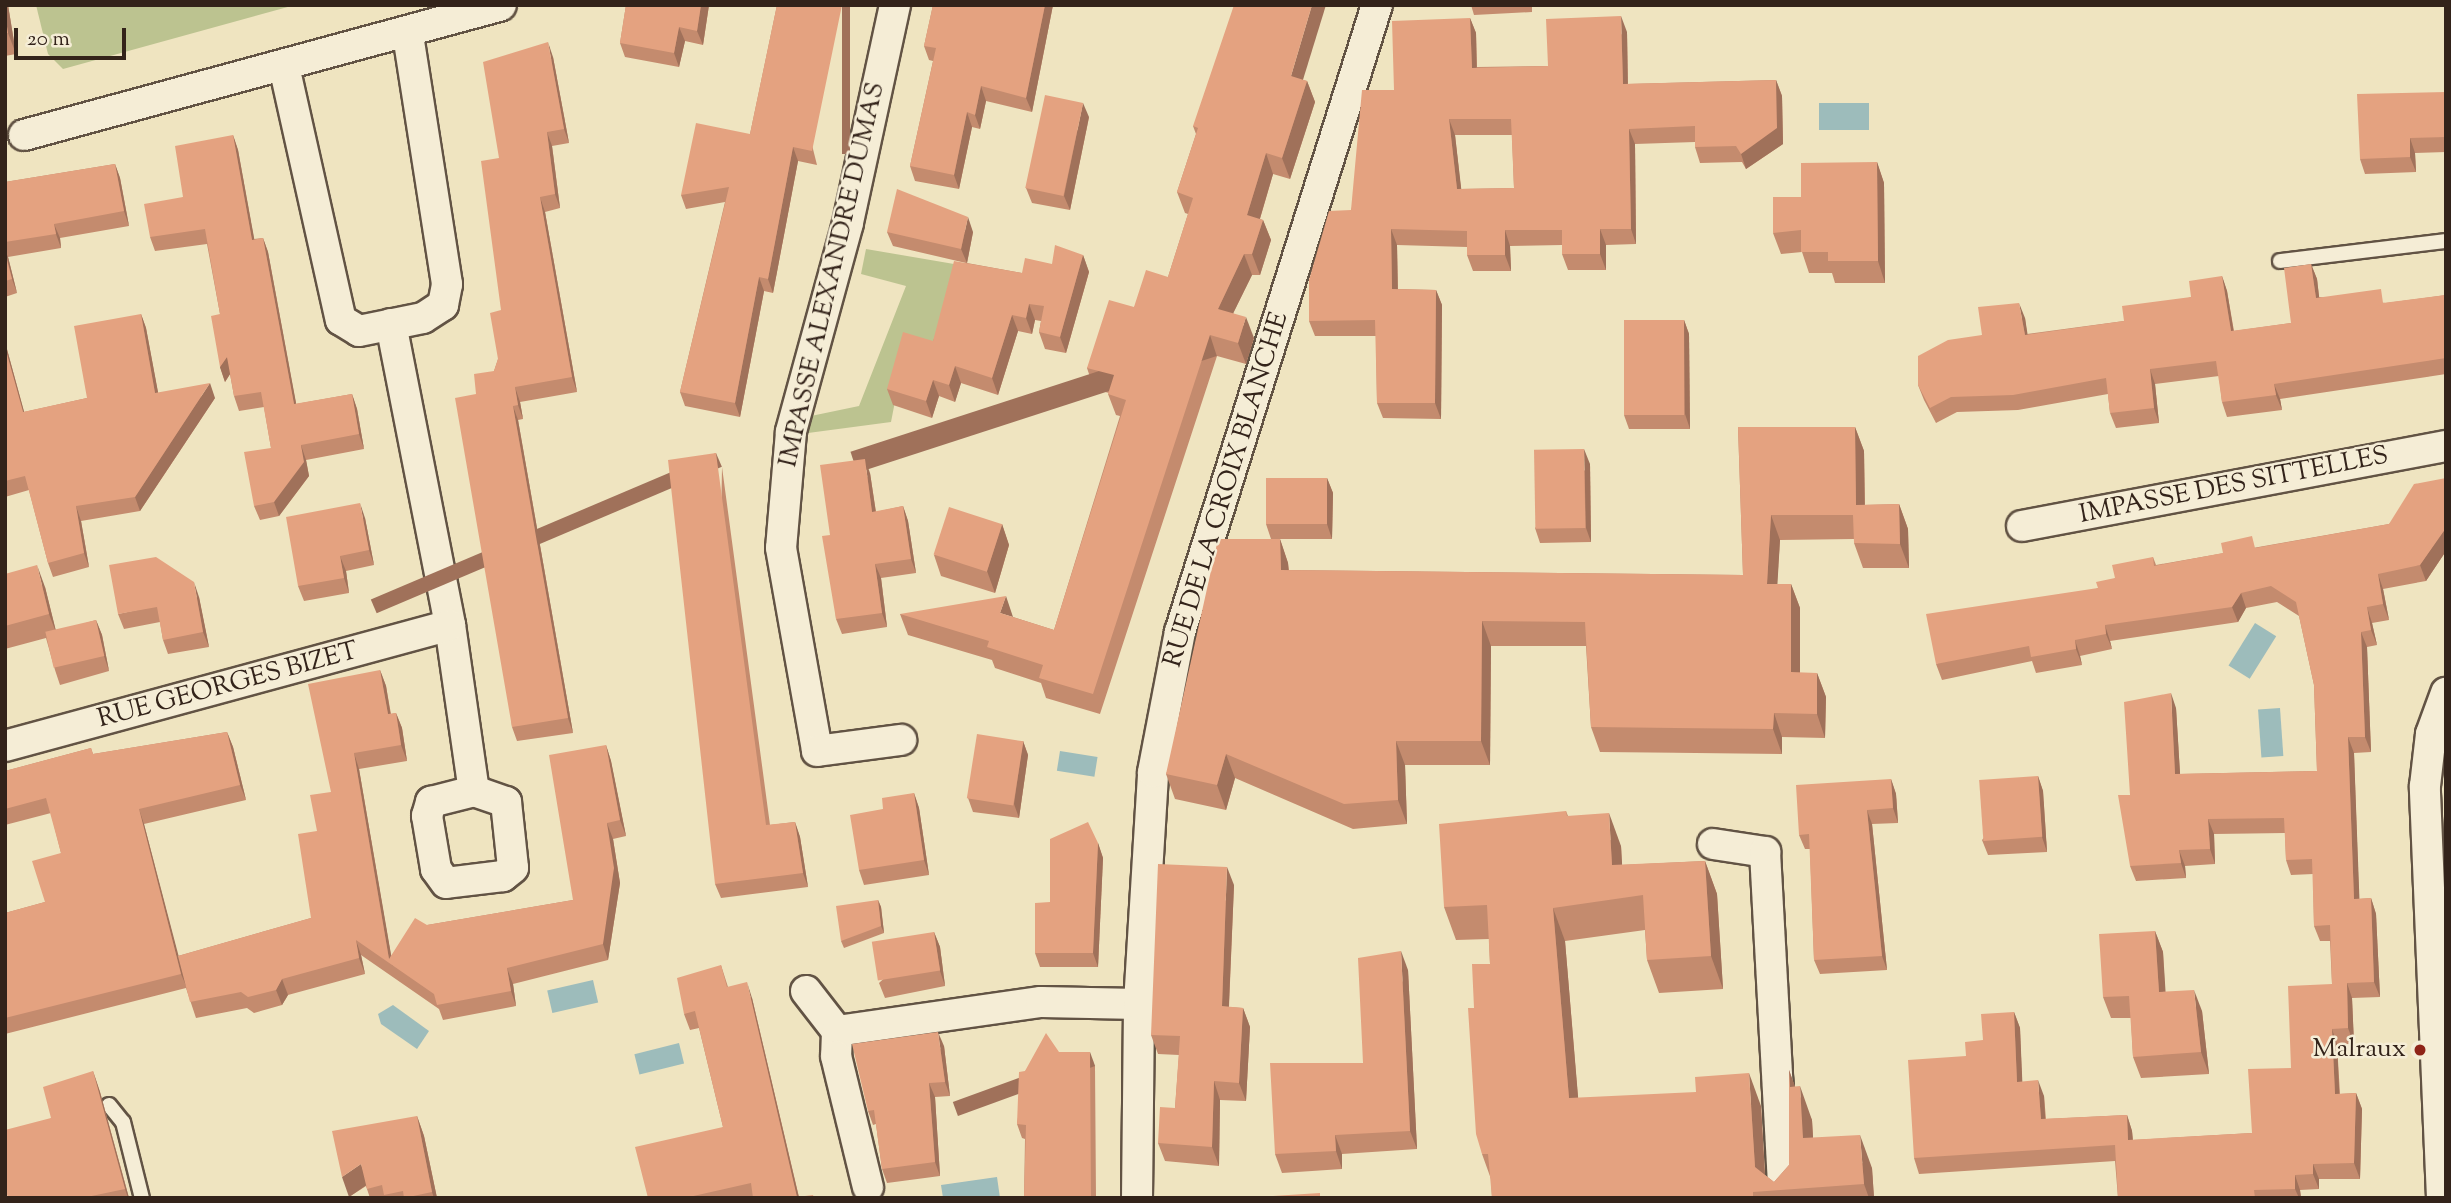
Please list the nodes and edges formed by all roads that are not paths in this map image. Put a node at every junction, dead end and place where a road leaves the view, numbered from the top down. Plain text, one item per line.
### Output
1 (501, 5) edge
2 (895, 5) edge
3 (1377, 5) edge
4 (408, 34) junction
5 (284, 66) junction
6 (11, 137) edge
7 (2446, 241) edge
8 (2280, 261) dead end
9 (391, 324) junction
10 (2446, 446) edge
11 (2022, 526) dead end
12 (450, 625) junction
13 (2446, 693) edge
14 (901, 740) dead end
15 (5, 746) edge
16 (474, 790) dead end
17 (1713, 844) dead end
18 (806, 991) dead end
19 (1139, 1004) junction
20 (837, 1031) junction
21 (109, 1105) dead end
22 (868, 1187) dead end
23 (142, 1198) edge
24 (1137, 1198) edge
25 (1784, 1198) edge
26 (2442, 1198) edge

1 - 4 street
2 - 14 street, IMPASSE ALEXANDRE DUMAS
3 - 19 street, RUE DE LA CROIX BLANCHE
4 - 5 street
4 - 9 street
5 - 6 street
5 - 9 street
7 - 8 lane
9 - 12 street
10 - 11 street, IMPASSE DES SITTELLES
12 - 15 street, RUE GEORGES BIZET
12 - 16 street
13 - 26 street
17 - 25 street
18 - 20 street
19 - 20 street
19 - 24 street, RUE DE LA CROIX BLANCHE
20 - 22 street
21 - 23 lane

